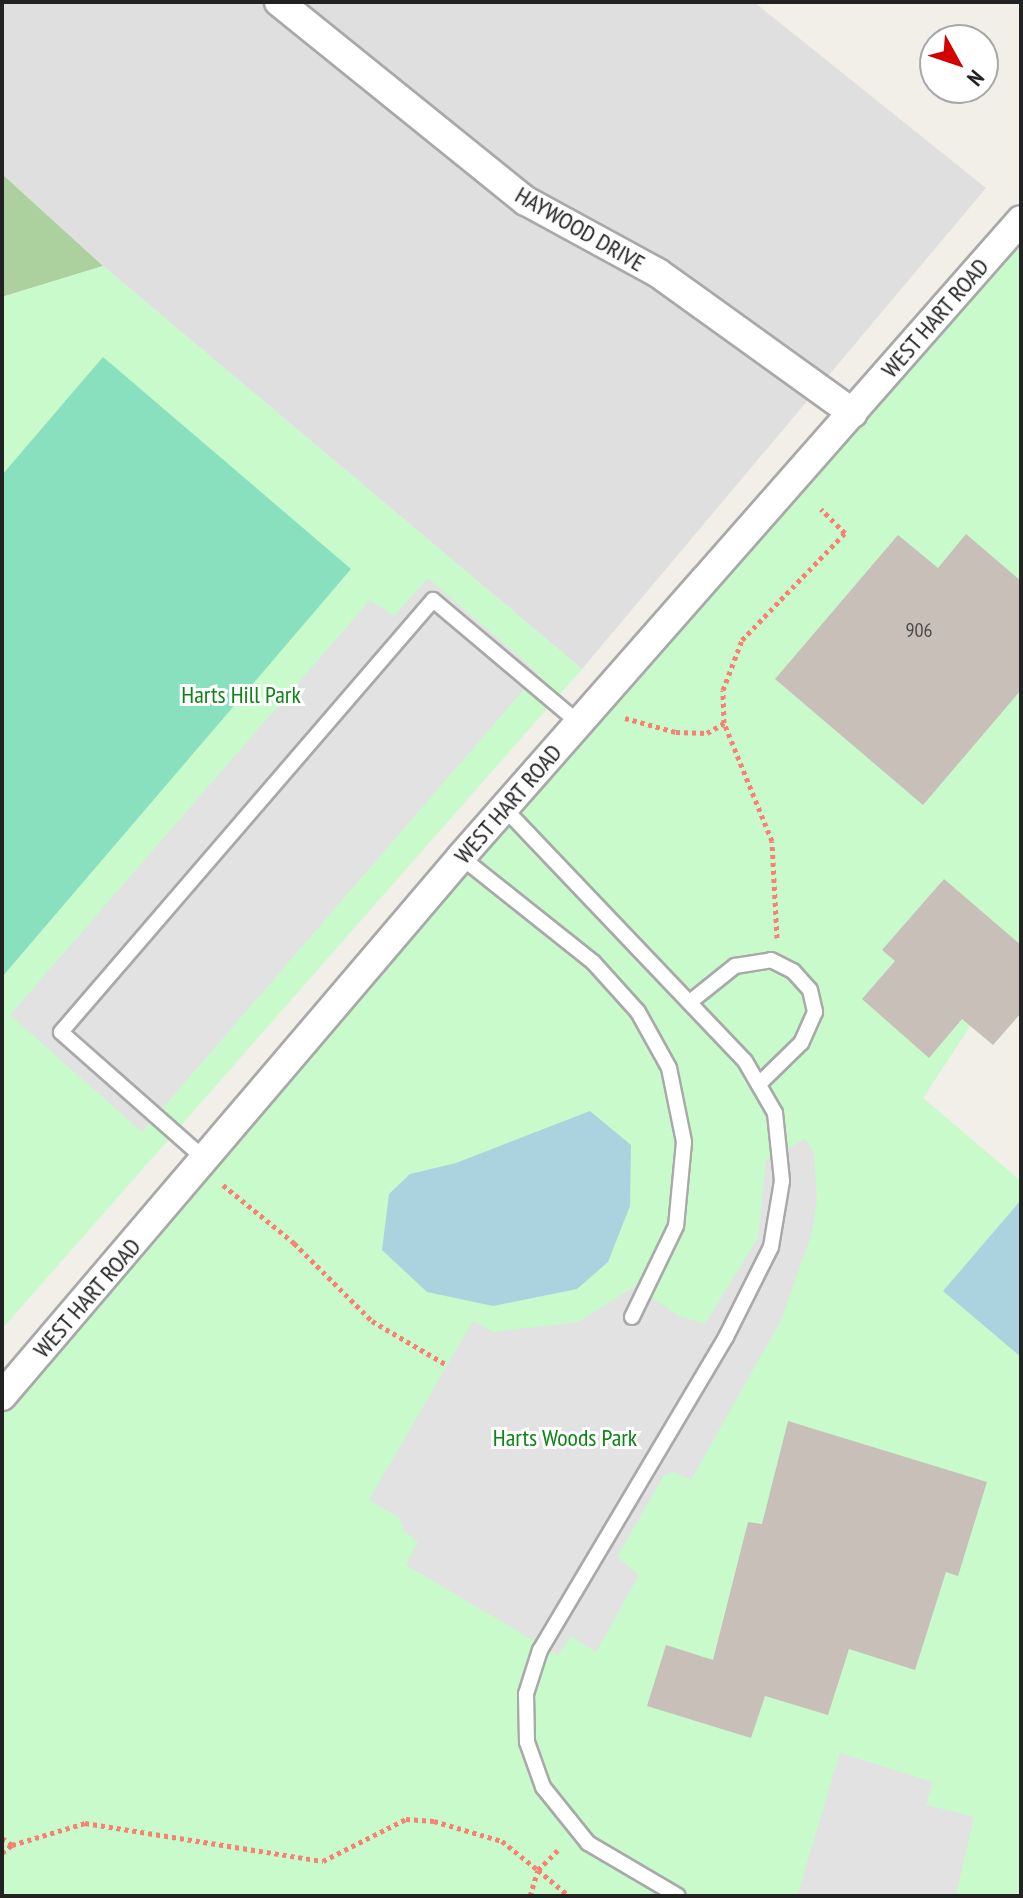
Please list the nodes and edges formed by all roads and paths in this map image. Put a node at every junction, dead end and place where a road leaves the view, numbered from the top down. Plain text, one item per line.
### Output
1 (279, 2) edge
2 (1021, 220) edge
3 (853, 413) junction
4 (821, 509) dead end
5 (625, 718) dead end
6 (579, 723) junction
7 (724, 723) junction
8 (504, 808) junction
9 (461, 857) junction
10 (777, 943) dead end
11 (690, 1002) junction
12 (759, 1084) junction
13 (206, 1160) junction
14 (223, 1185) dead end
15 (632, 1317) dead end
16 (447, 1365) dead end
17 (2, 1396) edge
18 (2, 1838) edge
19 (12, 1845) junction
20 (558, 1850) dead end
21 (2, 1853) edge
22 (538, 1870) junction
23 (530, 1896) edge
24 (569, 1896) edge
25 (678, 1896) edge

1 - 3 street, HAYWOOD DRIVE
2 - 3 street, WEST HART ROAD
3 - 6 street, WEST HART ROAD
4 - 7 path
5 - 7 path
6 - 8 street, WEST HART ROAD
6 - 13 lane
7 - 10 path
8 - 9 street, WEST HART ROAD
8 - 11 lane
9 - 13 street, WEST HART ROAD
9 - 15 lane
11 - 12 lane
11 - 12 lane
12 - 25 lane
13 - 17 street, WEST HART ROAD
14 - 16 path
18 - 19 path
19 - 21 path
19 - 22 path
20 - 22 path
22 - 23 path
22 - 24 path

